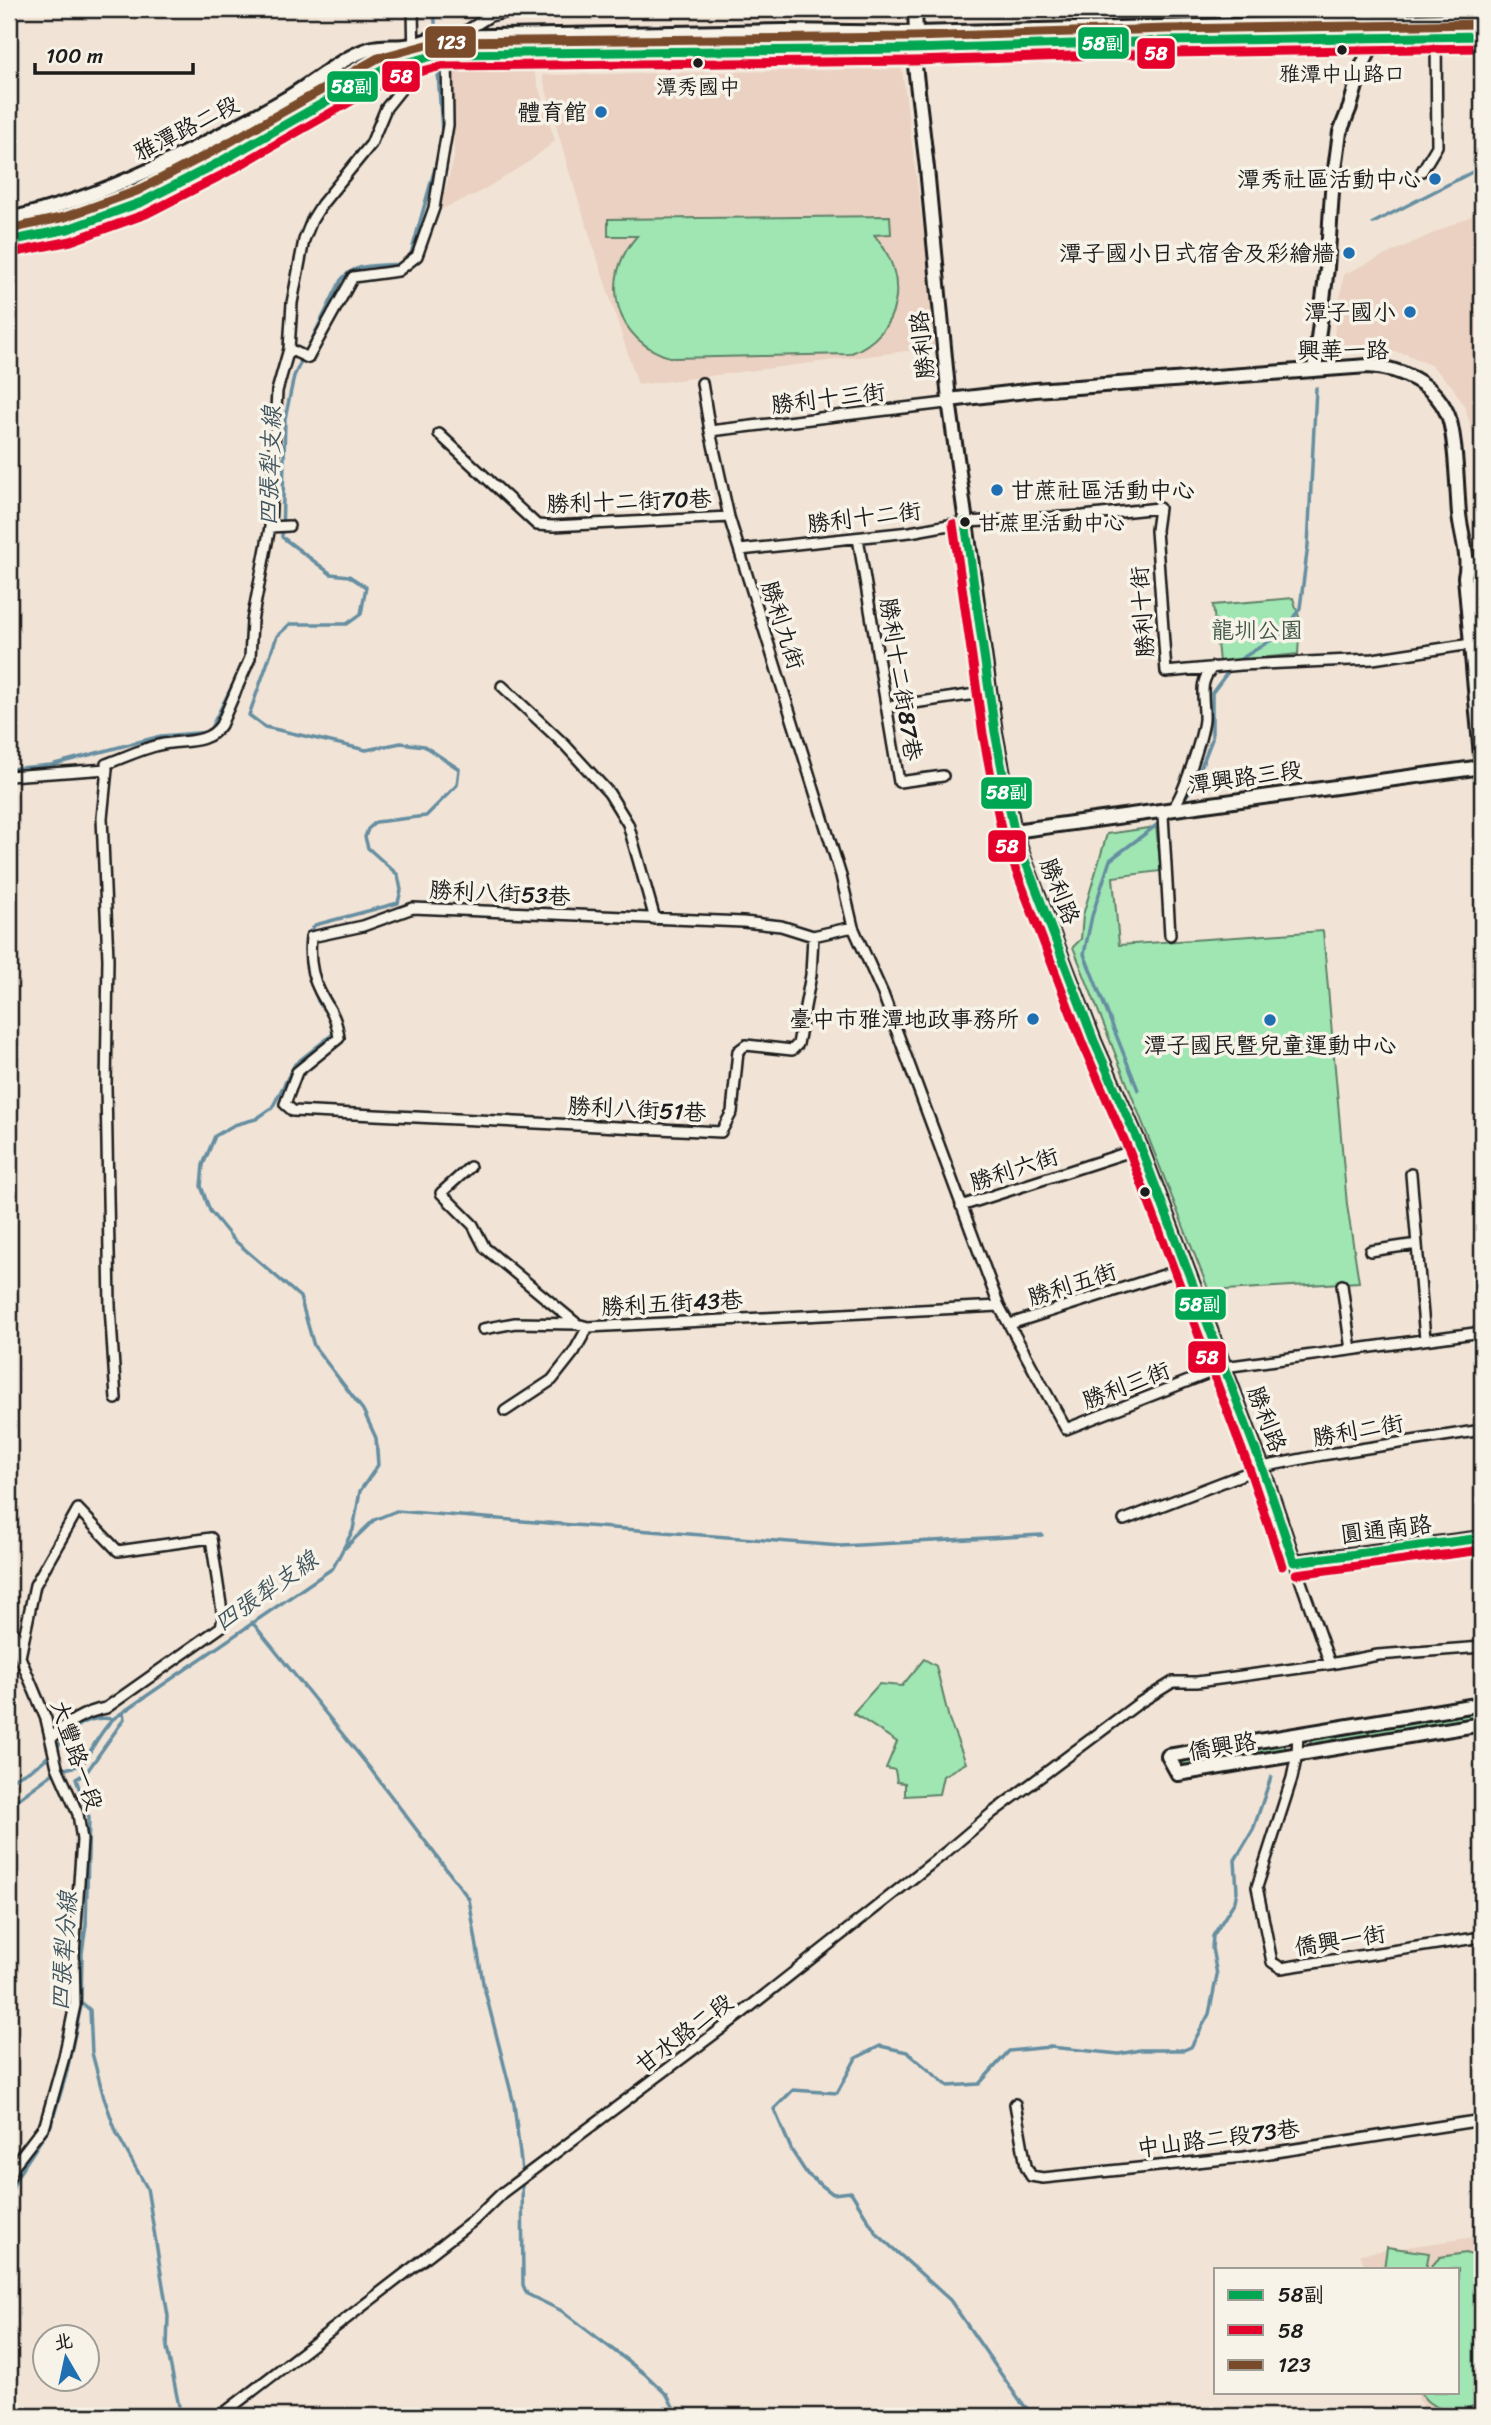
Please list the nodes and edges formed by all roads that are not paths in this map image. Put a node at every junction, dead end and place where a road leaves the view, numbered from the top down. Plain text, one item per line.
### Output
1 (413, 9) edge
2 (525, 9) edge
3 (915, 9) edge
4 (1369, 14) edge
5 (1482, 19) edge
6 (916, 33) junction
7 (460, 35) junction
8 (1465, 36) junction
9 (1482, 36) edge
10 (1436, 37) junction
11 (1376, 38) junction
12 (417, 43) junction
13 (1482, 46) edge
14 (912, 49) junction
15 (439, 55) junction
16 (414, 61) junction
17 (1422, 171) dead end
18 (9, 219) edge
19 (9, 241) edge
20 (289, 349) junction
21 (1314, 370) junction
22 (702, 383) dead end
23 (949, 400) junction
24 (710, 431) junction
25 (439, 434) dead end
26 (1159, 508) joint
27 (729, 517) junction
28 (965, 522) junction
29 (289, 526) dead end
30 (270, 527) junction
31 (858, 538) junction
32 (740, 550) junction
33 (1482, 558) edge
34 (1468, 566) junction
35 (1471, 643) junction
36 (1213, 667) junction
37 (502, 686) dead end
38 (990, 692) junction
39 (886, 707) junction
40 (1482, 768) edge
41 (107, 769) junction
42 (9, 776) edge
43 (943, 776) dead end
44 (1172, 810) junction
45 (1014, 831) junction
46 (655, 919) junction
47 (853, 927) junction
48 (1170, 935) dead end
49 (813, 936) junction
50 (883, 994) joint
51 (293, 1111) joint
52 (1140, 1148) junction
53 (470, 1167) dead end
54 (1411, 1174) dead end
55 (961, 1206) junction
56 (1417, 1244) junction
57 (1370, 1251) dead end
58 (1186, 1268) junction
59 (1342, 1285) dead end
60 (999, 1306) junction
61 (576, 1324) junction
62 (1010, 1324) junction
63 (588, 1327) junction
64 (483, 1329) dead end
65 (1482, 1332) edge
66 (1425, 1339) junction
67 (1351, 1350) junction
68 (1224, 1367) junction
69 (116, 1399) dead end
70 (505, 1411) dead end
71 (1482, 1430) edge
72 (1262, 1467) junction
73 (1124, 1520) dead end
74 (1482, 1538) edge
75 (1294, 1562) junction
76 (9, 1629) edge
77 (1482, 1647) edge
78 (20, 1657) junction
79 (1330, 1664) junction
80 (1482, 1704) edge
81 (1482, 1724) edge
82 (1298, 1734) junction
83 (51, 1739) junction
84 (1297, 1754) junction
85 (1482, 1937) edge
86 (1016, 2104) dead end
87 (1482, 2120) edge
88 (9, 2179) edge
89 (220, 2416) edge

1 - 12 street
2 - 7 street
3 - 6 street, 勝利路
4 - 5 street, 雅潭路二段
4 - 6 street, 雅潭路二段
4 - 11 street
6 - 7 street, 雅潭路二段
6 - 14 street, 勝利路
7 - 12 street, 雅潭路二段
8 - 9 street, 雅潭路二段
8 - 10 street, 雅潭路二段
8 - 13 street
10 - 11 street, 雅潭路二段
10 - 17 street
11 - 14 street, 雅潭路二段
11 - 21 street
12 - 16 street
12 - 18 street, 雅潭路二段
14 - 15 street, 雅潭路二段
14 - 23 street, 勝利路
15 - 16 street, 雅潭路二段
15 - 20 street
16 - 19 street, 雅潭路二段
16 - 20 street
20 - 30 street
21 - 23 street, 興華一路
21 - 34 street, 興華一路
22 - 24 street, 勝利九街
23 - 24 street, 勝利十三街
23 - 28 street, 勝利路
24 - 27 street, 勝利九街
25 - 27 street, 勝利十二街70巷
26 - 28 street, 勝利十二街
26 - 36 street, 勝利十街
27 - 32 street, 勝利九街
28 - 31 street, 勝利十二街
28 - 38 street, 勝利路
29 - 30 street
30 - 41 street
31 - 32 street, 勝利十二街
31 - 39 street, 勝利十二街87巷
32 - 47 street, 勝利九街
33 - 34 street
34 - 35 street, 興華一路
35 - 36 street
35 - 40 street, 興華一路
36 - 44 street
37 - 46 street
38 - 39 street
38 - 45 street, 勝利路
39 - 43 street, 勝利十二街87巷
40 - 44 street, 潭興路三段
41 - 42 street
41 - 69 street
44 - 45 street, 潭興路三段
44 - 48 street
45 - 52 street, 勝利路
46 - 49 street, 勝利八街53巷
46 - 51 street, 勝利八街53巷
47 - 49 street, 勝利八街53巷
47 - 50 street, 勝利九街
49 - 51 street, 勝利八街51巷
50 - 55 street, 勝利六街
52 - 55 street, 勝利六街
52 - 58 street, 勝利路
53 - 61 street, 勝利五街43巷
54 - 56 street
55 - 60 street, 勝利五街
56 - 57 street
56 - 66 street
58 - 62 street, 勝利五街
58 - 68 street, 勝利路
59 - 67 street
60 - 62 street, 勝利五街
60 - 63 street, 勝利五街43巷
61 - 63 street, 勝利五街43巷
61 - 64 street
62 - 68 street, 勝利三街
63 - 70 street
65 - 66 street, 勝利三街
66 - 67 street, 勝利三街
67 - 68 street, 勝利三街
68 - 72 street, 勝利路
71 - 72 street, 勝利二街
72 - 73 street, 勝利二街
72 - 75 street, 勝利路
74 - 75 street, 圓通南路
75 - 79 street, 勝利路
76 - 78 street, 大豐路一段
77 - 79 street
78 - 83 street, 大豐路一段
78 - 83 street
79 - 89 street, 甘水路二段
80 - 82 street, 僑興路
81 - 84 street, 僑興路
82 - 84 street, 僑興一街
82 - 84 street, 僑興路
83 - 88 street, 大豐路一段
84 - 85 street, 僑興一街
86 - 87 street, 中山路二段73巷

